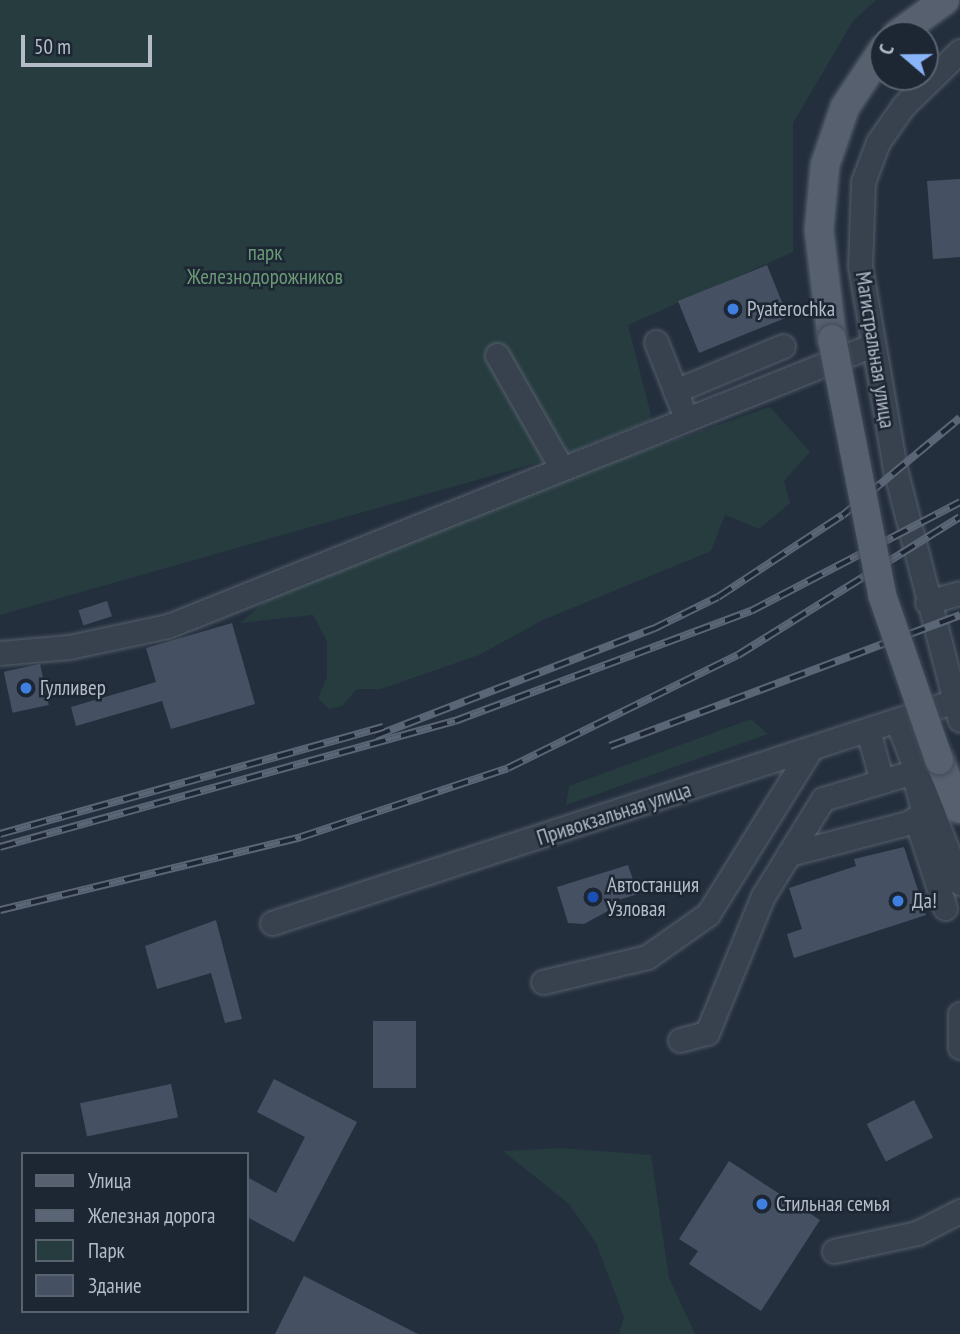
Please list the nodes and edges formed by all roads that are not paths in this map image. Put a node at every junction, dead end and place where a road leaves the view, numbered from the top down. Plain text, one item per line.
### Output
1 (945, 0) edge
2 (916, 21) edge
3 (960, 51) edge
4 (869, 71) edge
5 (656, 342) dead end
6 (873, 345) junction
7 (782, 346) dead end
8 (497, 355) dead end
9 (675, 391) junction
10 (686, 418) junction
11 (561, 467) junction
12 (960, 593) edge
13 (927, 602) junction
14 (0, 653) edge
15 (958, 713) edge
16 (897, 721) junction
17 (868, 731) junction
18 (809, 752) junction
19 (882, 781) junction
20 (960, 809) edge
21 (928, 812) junction
22 (789, 855) junction
23 (960, 883) edge
24 (945, 908) dead end
25 (272, 923) dead end
26 (543, 982) dead end
27 (960, 1014) edge
28 (680, 1040) dead end
29 (960, 1047) edge
30 (960, 1211) edge
31 (834, 1251) dead end

1 - 2 main road
3 - 6 street, Магистральная улица
4 - 20 main road, bridge
5 - 9 street
6 - 10 street
6 - 13 street, Магистральная улица
7 - 9 street
8 - 11 street
9 - 10 street
10 - 11 street
11 - 14 street
12 - 13 street
13 - 15 street, Магистральная улица
15 - 16 street, Привокзальная улица
16 - 17 street, Привокзальная улица
16 - 21 street
17 - 18 street, Привокзальная улица
17 - 19 street
18 - 25 street, Привокзальная улица
18 - 26 street
19 - 21 street
19 - 22 street
21 - 22 street
21 - 23 street
21 - 24 street
22 - 28 street
27 - 29 street
30 - 31 street

